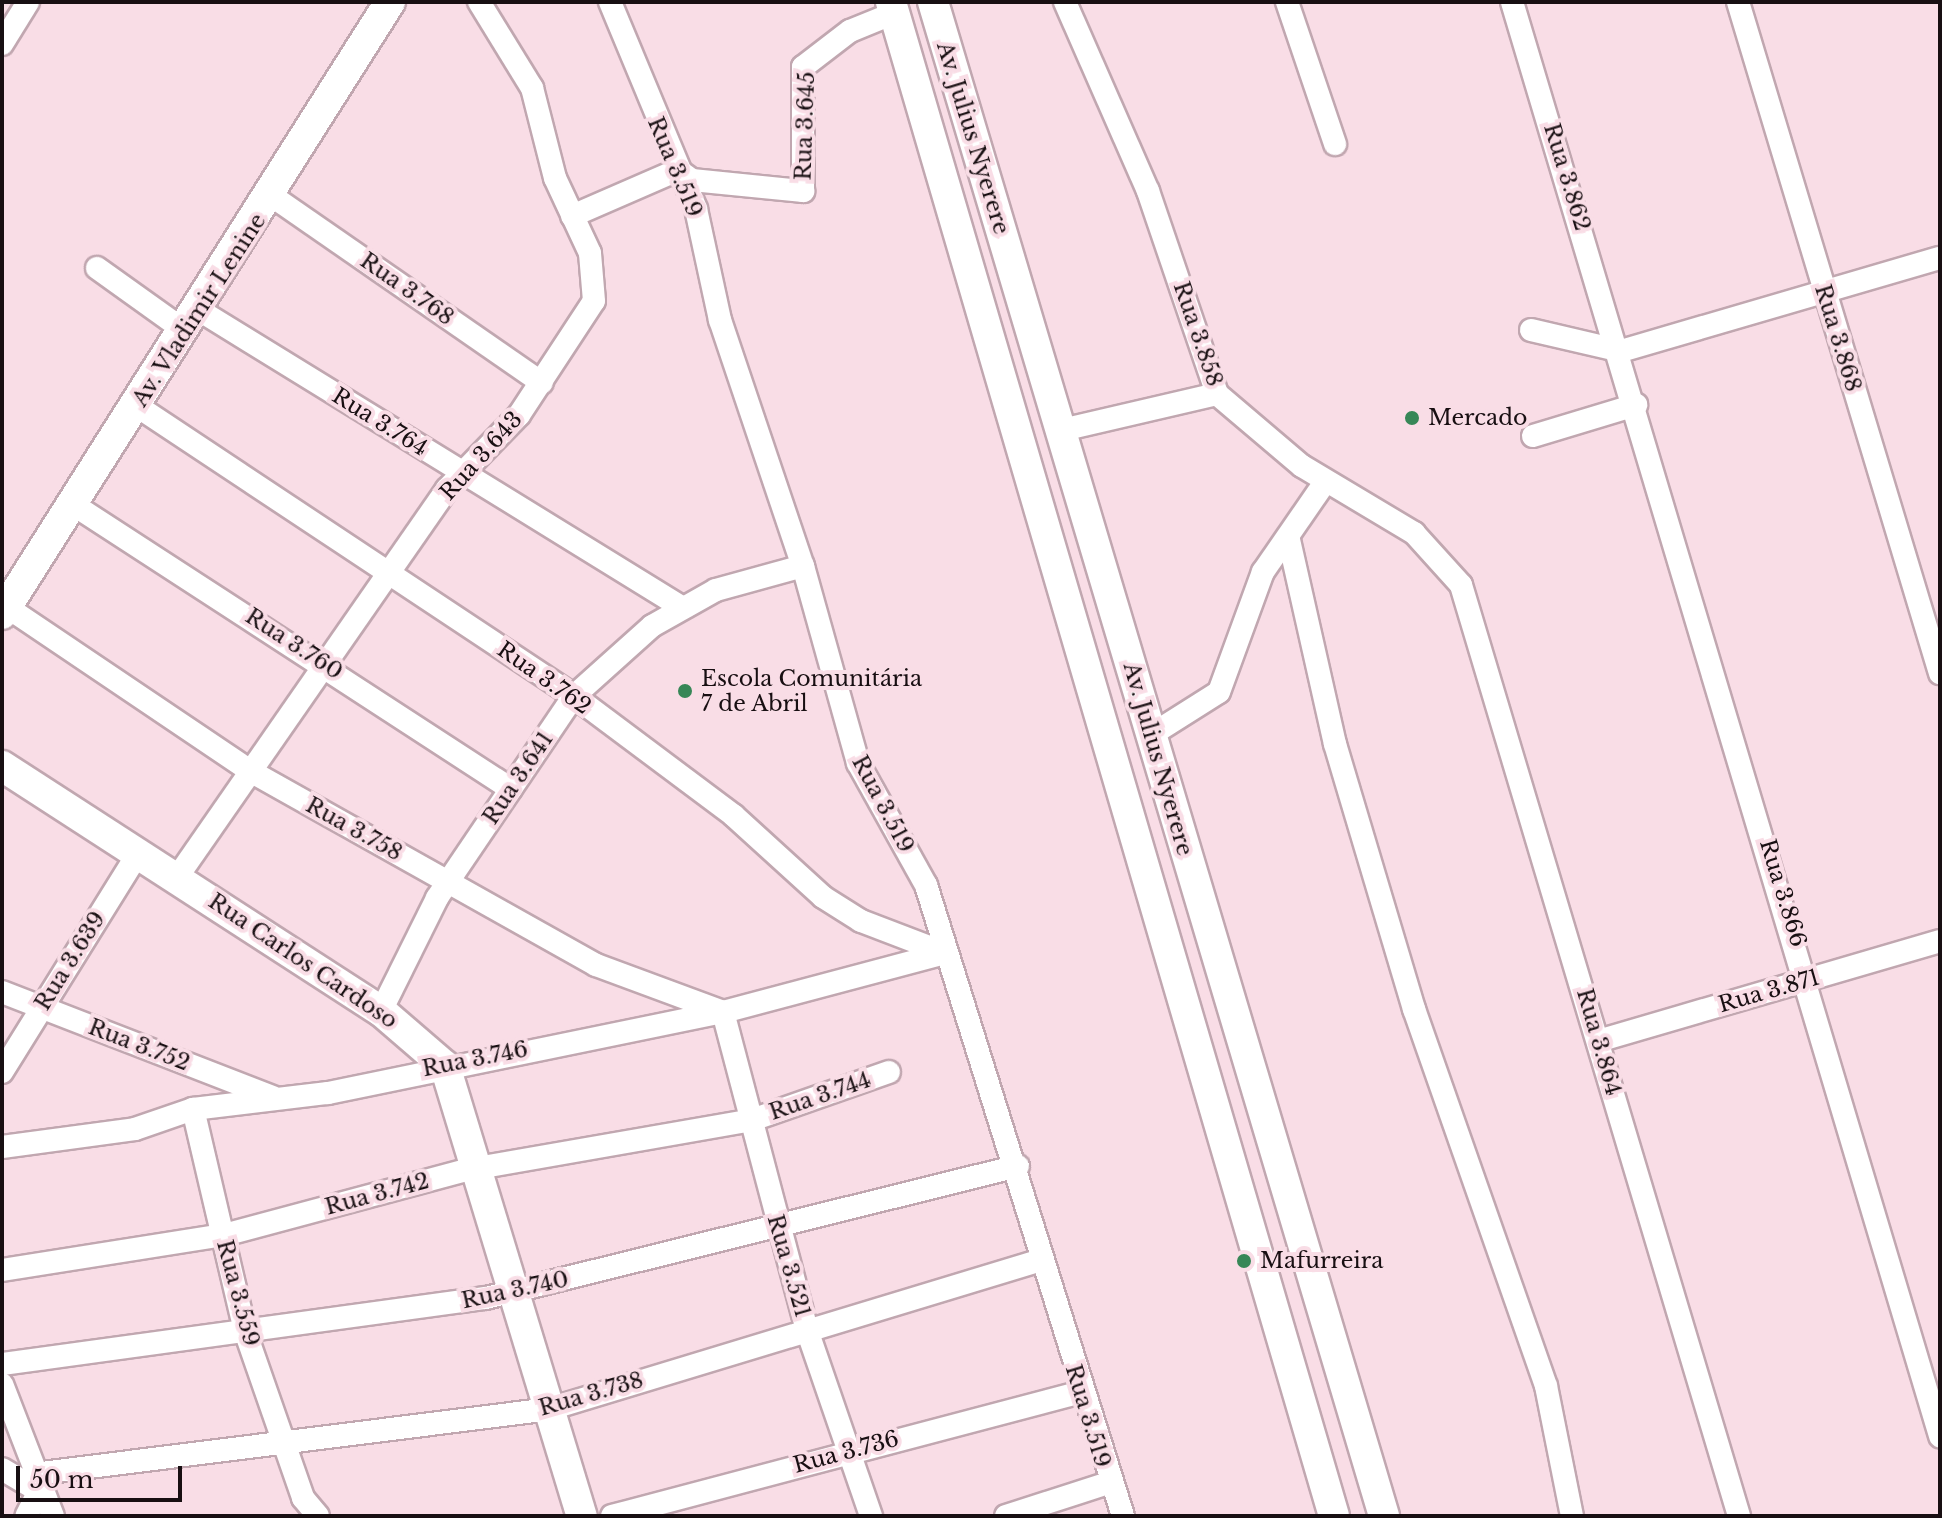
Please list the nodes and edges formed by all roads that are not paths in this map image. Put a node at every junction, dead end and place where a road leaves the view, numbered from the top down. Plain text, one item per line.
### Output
1 (28, 2) edge
2 (390, 2) edge
3 (479, 2) edge
4 (610, 2) edge
5 (933, 2) edge
6 (1065, 2) edge
7 (1287, 2) edge
8 (1512, 2) edge
9 (1738, 2) edge
10 (892, 8) edge
11 (2, 44) edge
12 (1335, 144) dead end
13 (678, 170) junction
14 (272, 196) junction
15 (572, 216) junction
16 (1940, 258) edge
17 (97, 268) dead end
18 (1824, 294) junction
19 (192, 321) junction
20 (1531, 330) dead end
21 (1621, 351) junction
22 (542, 383) junction
23 (1217, 394) junction
24 (1636, 405) junction
25 (137, 406) junction
26 (1062, 430) junction
27 (1533, 436) dead end
28 (463, 473) junction
29 (1325, 482) junction
30 (74, 505) junction
31 (1289, 540) junction
32 (803, 566) junction
33 (1453, 569) joint
34 (391, 572) junction
35 (683, 608) junction
36 (4, 610) edge
37 (327, 664) junction
38 (1940, 673) edge
39 (574, 696) junction
40 (1151, 735) junction
41 (2, 766) edge
42 (252, 772) junction
43 (1166, 787) junction
44 (511, 789) junction
45 (1124, 801) junction
46 (139, 852) junction
47 (178, 876) junction
48 (447, 882) junction
49 (1940, 941) edge
50 (945, 953) junction
51 (1809, 979) junction
52 (2, 992) edge
53 (40, 1007) junction
54 (381, 1011) junction
55 (723, 1012) junction
56 (1598, 1041) junction
57 (445, 1066) junction
58 (2, 1072) edge
59 (889, 1072) dead end
60 (276, 1098) junction
61 (193, 1109) junction
62 (752, 1120) junction
63 (2, 1147) edge
64 (1018, 1166) junction
65 (480, 1167) junction
66 (777, 1226) junction
67 (224, 1235) junction
68 (1038, 1261) junction
69 (2, 1270) edge
70 (516, 1292) junction
71 (806, 1327) junction
72 (245, 1331) junction
73 (2, 1364) edge
74 (2, 1384) edge
75 (1082, 1392) junction
76 (550, 1409) junction
77 (1940, 1436) edge
78 (288, 1442) junction
79 (853, 1449) junction
80 (2, 1469) edge
81 (36, 1483) junction
82 (1108, 1483) junction
83 (26, 1516) edge
84 (53, 1516) edge
85 (318, 1516) edge
86 (582, 1516) edge
87 (612, 1516) edge
88 (871, 1516) edge
89 (1006, 1516) edge
90 (1123, 1516) edge
91 (1334, 1516) edge
92 (1384, 1516) edge
93 (1572, 1516) edge
94 (1739, 1516) edge

1 - 11 street
2 - 14 main road, Av. Vladimir Lenine
3 - 15 street, Rua 3.643
4 - 13 street, Rua 3.519
5 - 26 main road, Av. Julius Nyerere
6 - 23 street, Rua 3.858
7 - 12 street
8 - 21 street, Rua 3.862
9 - 18 street, Rua 3.868
10 - 13 street, Rua 3.645
10 - 45 main road, Av. Julius Nyerere
13 - 15 street
13 - 32 street, Rua 3.519
14 - 19 main road, Av. Vladimir Lenine
14 - 22 street, Rua 3.768
15 - 22 street, Rua 3.643
16 - 18 street
17 - 19 street, Rua 3.764
18 - 21 street
18 - 38 street, Rua 3.868
19 - 25 main road, Av. Vladimir Lenine
19 - 28 street, Rua 3.764
20 - 21 street
21 - 24 street, Rua 3.866
22 - 28 street, Rua 3.643
23 - 26 street
23 - 29 street, Rua 3.858
24 - 27 street
24 - 51 street, Rua 3.866
25 - 30 main road, Av. Vladimir Lenine
25 - 34 street, Rua 3.762
26 - 40 main road, Av. Julius Nyerere
28 - 34 street, Rua 3.643
28 - 35 street, Rua 3.764
29 - 31 street
29 - 33 street, Rua 3.858
30 - 36 main road, Av. Vladimir Lenine
30 - 37 street, Rua 3.760
31 - 40 street
31 - 93 street
32 - 35 street, Rua 3.641
32 - 50 street, Rua 3.519
33 - 56 street, Rua 3.864
34 - 37 street, Rua 3.643
34 - 39 street, Rua 3.762
35 - 39 street, Rua 3.641
36 - 42 street, Rua 3.758
37 - 42 street, Rua 3.643
37 - 44 street, Rua 3.760
39 - 44 street, Rua 3.641
39 - 50 street, Rua 3.762
40 - 43 main road, Av. Julius Nyerere
41 - 46 main road, Rua Carlos Cardoso
42 - 47 street, Rua 3.643
42 - 48 street, Rua 3.758
43 - 45 main road
43 - 92 main road, Av. Julius Nyerere
44 - 48 street, Rua 3.641
45 - 91 main road, Av. Julius Nyerere
46 - 47 main road, Rua Carlos Cardoso
46 - 53 street, Rua 3.639
47 - 54 main road, Rua Carlos Cardoso
48 - 54 street, Rua 3.641
48 - 55 street, Rua 3.758
49 - 51 street, Rua 3.871
50 - 55 street, Rua 3.746
50 - 64 street, Rua 3.519
51 - 56 street, Rua 3.871
51 - 77 street, Rua 3.866
52 - 53 street, Rua 3.752
53 - 58 street, Rua 3.639
53 - 60 street, Rua 3.752
54 - 57 main road, Rua Carlos Cardoso
55 - 57 street, Rua 3.746
55 - 62 street, Rua 3.521
56 - 94 street, Rua 3.864
57 - 60 street, Rua 3.746
57 - 65 main road
59 - 62 street, Rua 3.744
60 - 61 street, Rua 3.746
61 - 63 street, Rua 3.746
61 - 67 street, Rua 3.559
62 - 65 street, Rua 3.742
62 - 66 street, Rua 3.521
64 - 66 street, Rua 3.740
64 - 68 street, Rua 3.519
65 - 67 street, Rua 3.742
65 - 70 main road
66 - 70 street, Rua 3.740
66 - 71 street, Rua 3.521
67 - 69 street, Rua 3.742
67 - 72 street, Rua 3.559
68 - 71 street, Rua 3.738
68 - 75 street, Rua 3.519
70 - 72 street, Rua 3.740
70 - 76 main road
71 - 76 street, Rua 3.738
71 - 79 street, Rua 3.521
72 - 73 street, Rua 3.740
72 - 78 street, Rua 3.559
74 - 81 street
75 - 79 street, Rua 3.736
75 - 82 street, Rua 3.519
76 - 78 street, Rua 3.738
76 - 86 main road
78 - 81 street, Rua 3.738
78 - 85 street, Rua 3.559
79 - 87 street, Rua 3.736
79 - 88 street, Rua 3.521
80 - 81 street
81 - 83 street
81 - 84 street
82 - 89 street
82 - 90 street, Rua 3.519

